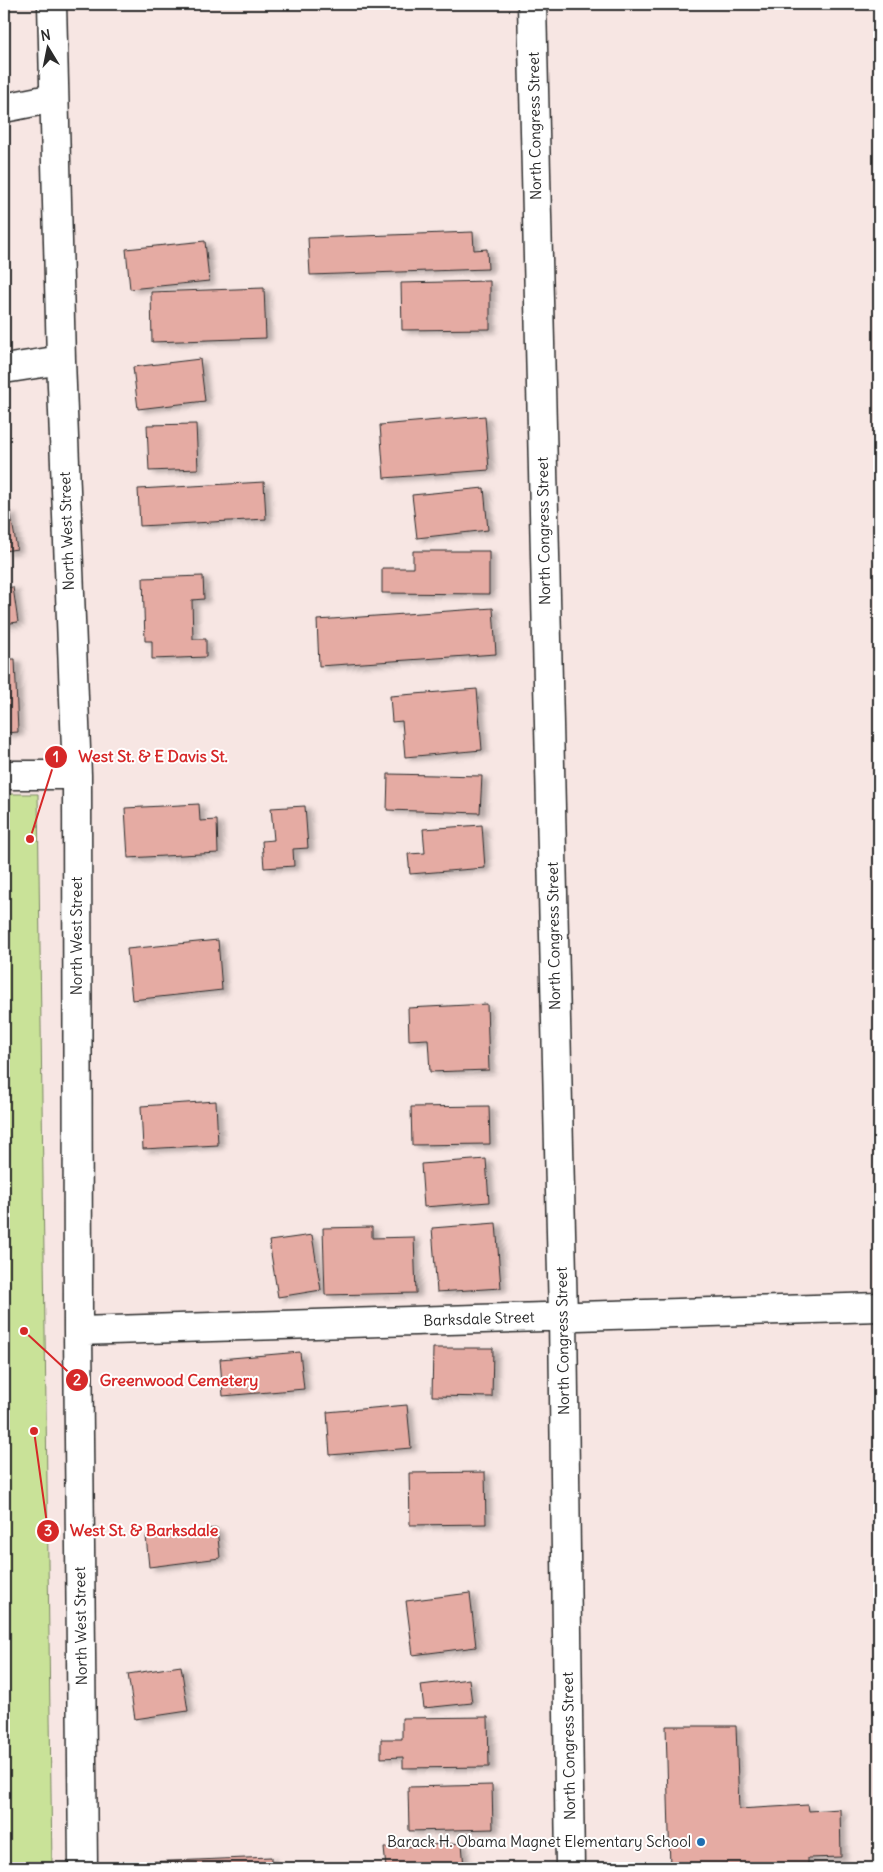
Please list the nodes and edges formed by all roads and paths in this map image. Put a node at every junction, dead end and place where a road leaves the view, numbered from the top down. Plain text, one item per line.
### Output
1 (52, 4) edge
2 (532, 4) edge
3 (54, 98) junction
4 (4, 106) edge
5 (61, 360) junction
6 (4, 369) edge
7 (4, 775) edge
8 (77, 775) junction
9 (879, 1306) edge
10 (563, 1317) junction
11 (78, 1331) junction
12 (83, 1868) edge
13 (570, 1868) edge

1 - 3 street, North West Street
2 - 10 street, North Congress Street
3 - 4 street
3 - 5 street, North West Street
5 - 6 street
5 - 8 street, North West Street
7 - 8 street
8 - 11 street, North West Street
9 - 10 street, Barksdale Street
10 - 11 street, Barksdale Street
10 - 13 street, North Congress Street
11 - 12 street, North West Street

